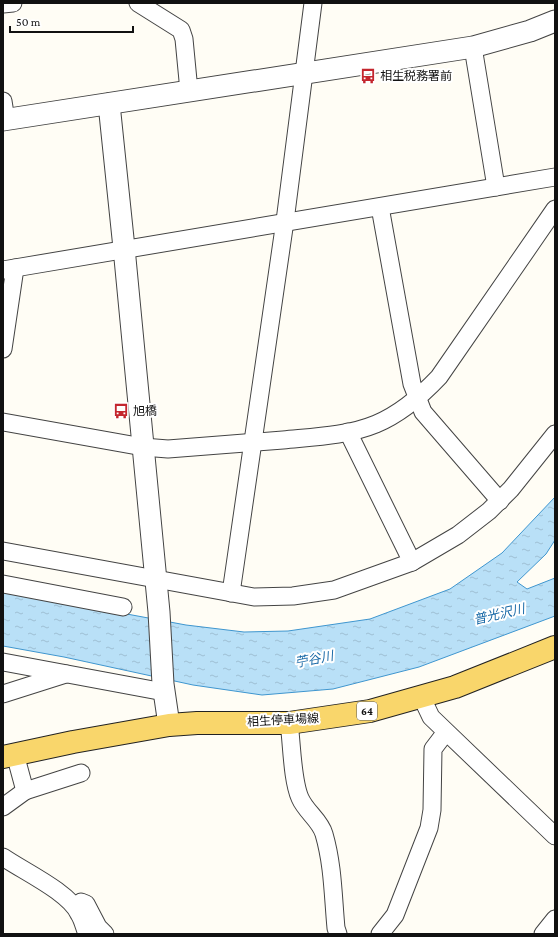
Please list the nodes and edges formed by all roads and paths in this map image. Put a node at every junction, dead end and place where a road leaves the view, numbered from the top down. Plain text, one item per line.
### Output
1 (13, 3) edge
2 (138, 3) edge
3 (313, 3) edge
4 (3, 4) edge
5 (555, 21) edge
6 (473, 47) junction
7 (305, 74) junction
8 (189, 90) junction
9 (108, 104) junction
10 (4, 114) edge
11 (555, 177) edge
12 (496, 187) junction
13 (380, 207) junction
14 (555, 209) edge
15 (285, 221) junction
16 (124, 248) junction
17 (9, 269) edge
18 (3, 349) edge
19 (417, 398) junction
20 (3, 422) edge
21 (348, 432) junction
22 (555, 434) edge
23 (254, 442) junction
24 (143, 447) junction
25 (500, 501) junction
26 (3, 551) edge
27 (412, 562) junction
28 (155, 579) junction
29 (3, 584) edge
30 (231, 593) junction
31 (123, 607) dead end
32 (555, 647) edge
33 (3, 662) edge
34 (67, 673) junction
35 (164, 688) junction
36 (3, 694) edge
37 (422, 698) junction
38 (289, 723) junction
39 (169, 725) junction
40 (446, 732) junction
41 (9, 756) edge
42 (81, 773) dead end
43 (25, 791) junction
44 (3, 807) edge
45 (555, 836) edge
46 (4, 860) edge
47 (74, 905) junction
48 (555, 919) edge
49 (87, 934) edge
50 (106, 934) edge
51 (338, 934) edge
52 (380, 934) edge
53 (543, 934) edge

1 - 4 street
2 - 8 street
3 - 7 street
5 - 6 street
6 - 7 street
6 - 12 street
7 - 8 street
7 - 15 street
8 - 9 street
9 - 10 street
9 - 16 street
11 - 12 street
12 - 13 street
13 - 15 street
13 - 19 street
14 - 19 street
15 - 16 street
15 - 23 street
16 - 17 street
16 - 24 street
17 - 18 street
19 - 21 street
19 - 25 street
20 - 24 street
21 - 23 street
21 - 27 street
22 - 25 street
23 - 24 street
23 - 30 street
24 - 28 street
25 - 27 street
26 - 28 street
27 - 30 street
28 - 30 street
28 - 35 street
29 - 31 street
32 - 37 main road, 相生停車場線 / 64
33 - 34 street
34 - 35 street
34 - 36 street
35 - 39 street
37 - 38 main road, 相生停車場線 / 64
37 - 40 street
38 - 39 main road, 相生停車場線 / 64
38 - 51 street
39 - 41 main road, 相生停車場線 / 64
40 - 45 street
40 - 52 street
41 - 43 street
42 - 43 street
43 - 44 street
46 - 47 street
47 - 49 street
47 - 50 street
48 - 53 street

